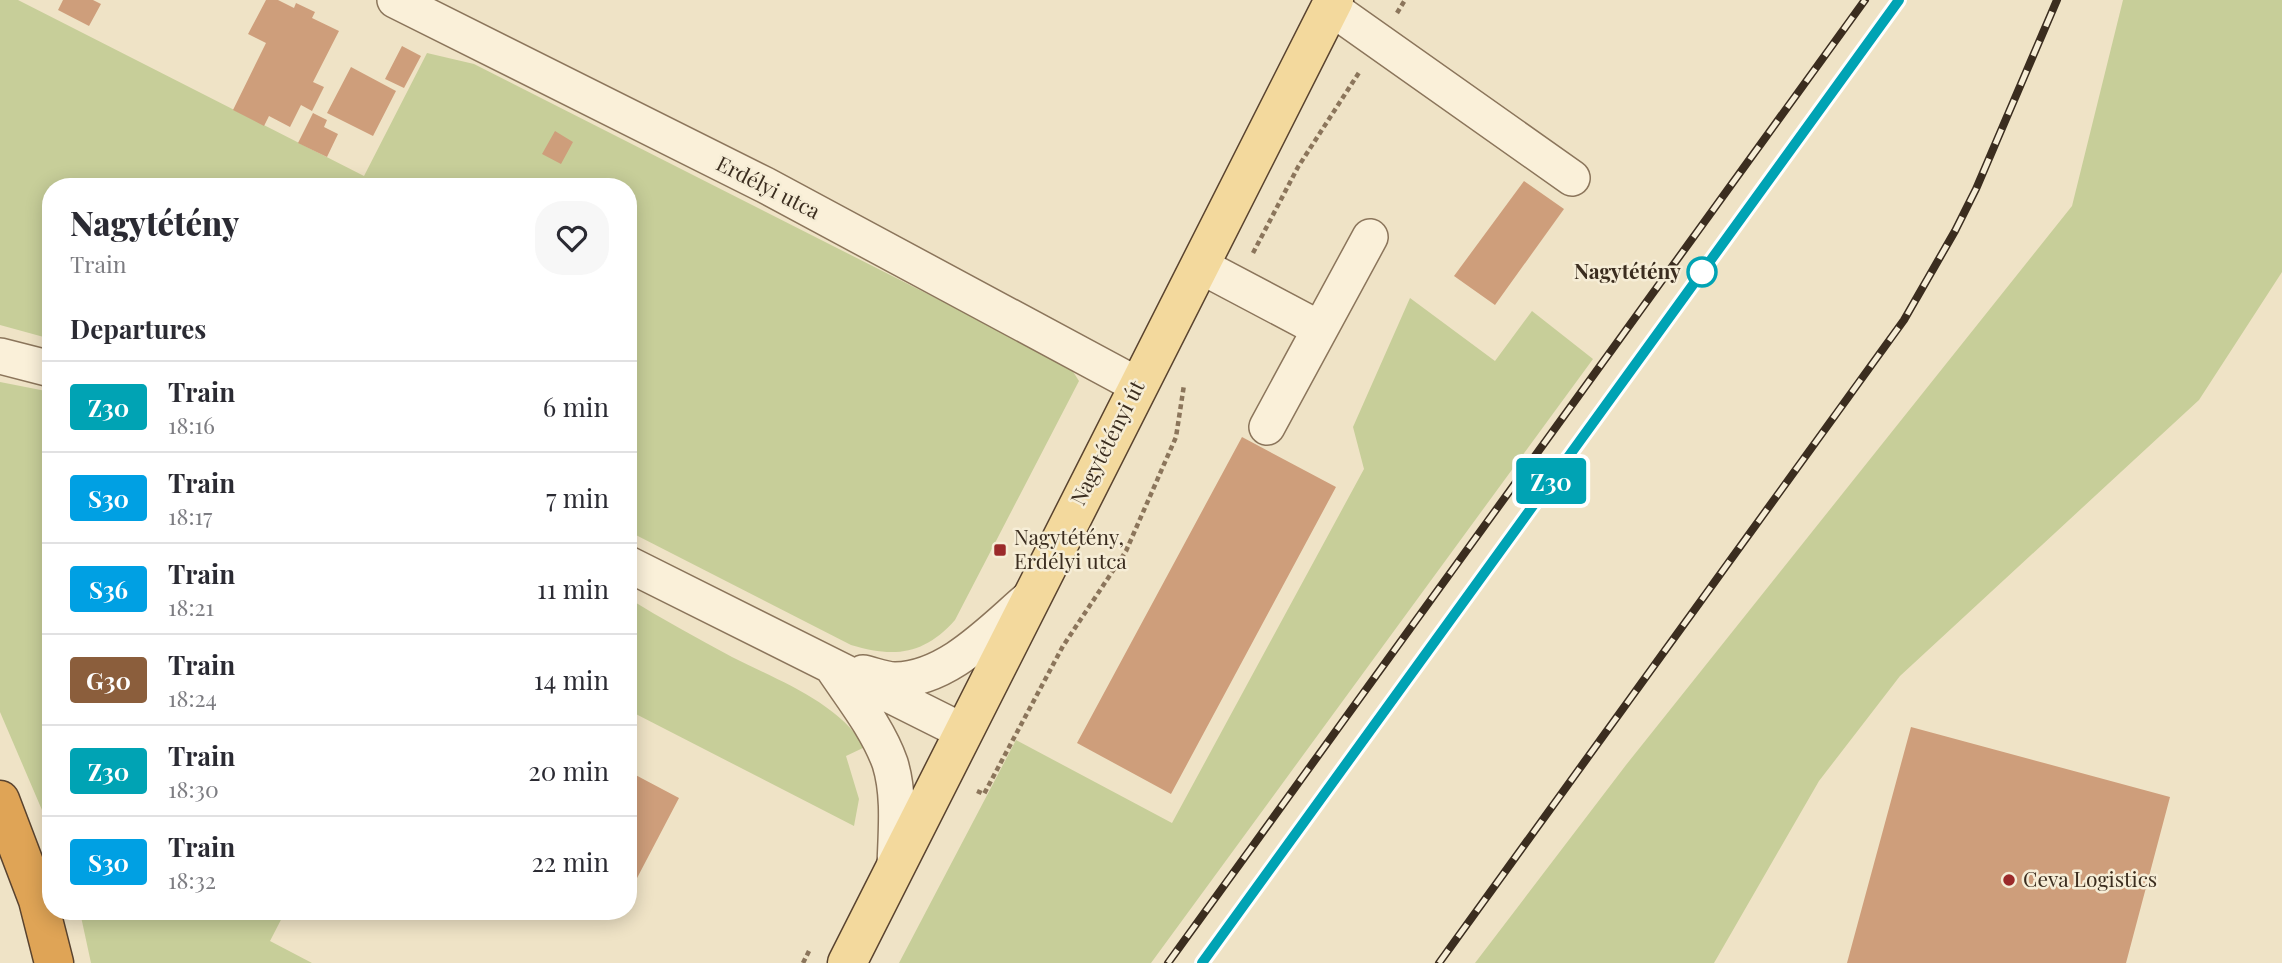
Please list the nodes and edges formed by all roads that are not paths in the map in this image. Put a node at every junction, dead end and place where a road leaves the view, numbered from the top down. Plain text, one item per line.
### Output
1 (395, 0) edge
2 (1332, 3) edge
3 (1572, 178) dead end
4 (1370, 237) dead end
5 (1199, 265) junction
6 (1320, 329) junction
7 (0, 356) edge
8 (42, 367) edge
9 (1137, 385) junction
10 (1267, 427) dead end
11 (637, 569) edge
12 (1031, 597) junction
13 (831, 666) junction
14 (964, 732) junction
15 (0, 800) edge
16 (895, 867) junction
17 (42, 916) edge
18 (43, 920) edge
19 (54, 963) edge
20 (847, 963) edge

1 - 9 street, Erdélyi utca
2 - 3 street
2 - 5 main road, Nagytétényi út
4 - 6 street
5 - 6 street
5 - 9 main road, Nagytétényi út
6 - 10 street
7 - 8 street
9 - 12 main road, Nagytétényi út
11 - 13 street
12 - 13 street
12 - 14 main road, Nagytétényi út
13 - 14 street
13 - 16 street
14 - 16 main road, Nagytétényi út
15 - 17 highway
16 - 20 main road, Nagytétényi út
18 - 19 highway

